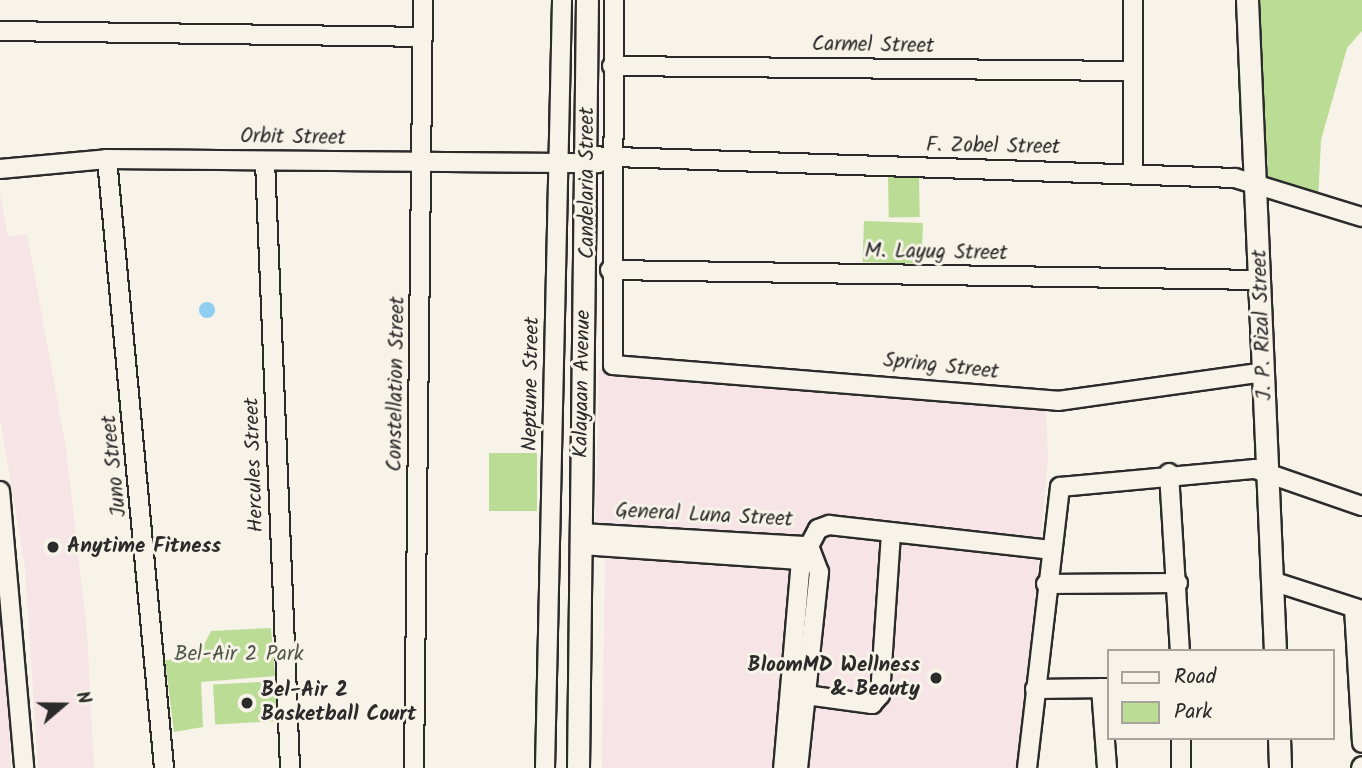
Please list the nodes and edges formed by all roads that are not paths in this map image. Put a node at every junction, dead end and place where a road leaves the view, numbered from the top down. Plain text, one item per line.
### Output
1 (423, 0) edge
2 (562, 0) edge
3 (587, 0) edge
4 (614, 0) edge
5 (1133, 0) edge
6 (1247, 0) edge
7 (0, 31) edge
8 (423, 37) junction
9 (612, 66) junction
10 (1133, 71) junction
11 (107, 159) junction
12 (585, 159) junction
13 (612, 160) junction
14 (265, 161) junction
15 (423, 162) junction
16 (558, 162) junction
17 (0, 169) edge
18 (1133, 173) junction
19 (1257, 180) junction
20 (1362, 217) edge
21 (610, 270) junction
22 (1261, 280) junction
23 (612, 365) joint
24 (1264, 372) junction
25 (1268, 472) junction
26 (1169, 473) junction
27 (0, 491) edge
28 (1362, 506) edge
29 (891, 531) junction
30 (580, 539) junction
31 (695, 545) junction
32 (809, 546) junction
33 (1051, 550) junction
34 (1272, 581) junction
35 (1178, 583) junction
36 (1046, 584) junction
37 (1358, 609) edge
38 (1180, 649) edge
39 (1275, 649) edge
40 (1105, 688) edge
41 (1035, 689) junction
42 (806, 695) junction
43 (795, 722) junction
44 (1106, 728) edge
45 (1106, 740) edge
46 (1181, 740) edge
47 (1279, 740) edge
48 (1362, 743) edge
49 (24, 768) edge
50 (164, 768) edge
51 (290, 768) edge
52 (414, 768) edge
53 (545, 768) edge
54 (578, 768) edge
55 (783, 768) edge
56 (798, 768) edge
57 (1027, 768) edge
58 (1107, 768) edge
59 (1181, 768) edge
60 (1280, 768) edge

1 - 8 street, Constellation Street
2 - 16 street, Neptune Street
3 - 12 main road, Kalayaan Avenue
4 - 9 street, Candelaria Street
5 - 10 street
6 - 19 main road, J. P. Rizal Street
7 - 8 street
8 - 15 street, Constellation Street
9 - 10 street, Carmel Street
9 - 13 street, Candelaria Street
10 - 18 street
11 - 14 street, Orbit Street
11 - 17 street, Orbit Street
11 - 50 street, Juno Street
12 - 13 street, F. Zobel Street
12 - 16 street, Orbit Street
12 - 30 main road, Kalayaan Avenue
13 - 18 street, F. Zobel Street
13 - 21 street, Candelaria Street
14 - 15 street, Orbit Street
14 - 51 street, Hercules Street
15 - 16 street, Orbit Street
15 - 52 street, Constellation Street
16 - 53 street, Neptune Street
18 - 19 street, F. Zobel Street
19 - 20 street, F. Zobel Street
19 - 22 main road, J. P. Rizal Street
21 - 22 street, M. Layug Street
21 - 23 street, Candelaria Street
22 - 24 main road, J. P. Rizal Street
23 - 24 street, Spring Street
24 - 25 main road, J. P. Rizal Street
25 - 26 street
25 - 28 street
25 - 34 main road, J. P. Rizal Street
26 - 33 street
26 - 35 street
27 - 49 street
29 - 32 street
29 - 33 street
29 - 42 street
30 - 31 street, General Luna Street
30 - 54 main road, Kalayaan Avenue
31 - 32 street, General Luna Street
31 - 43 street, General Luna Street
32 - 42 street, General Luna Street
33 - 36 street
34 - 37 street
34 - 39 main road, J. P. Rizal Street
35 - 36 street
35 - 38 street
36 - 41 street
37 - 48 street
40 - 41 street
40 - 44 street
41 - 57 street
42 - 43 street, General Luna Street
43 - 55 street, General Luna Street
43 - 56 street, General Luna Street
45 - 58 street
46 - 59 street
47 - 60 main road

